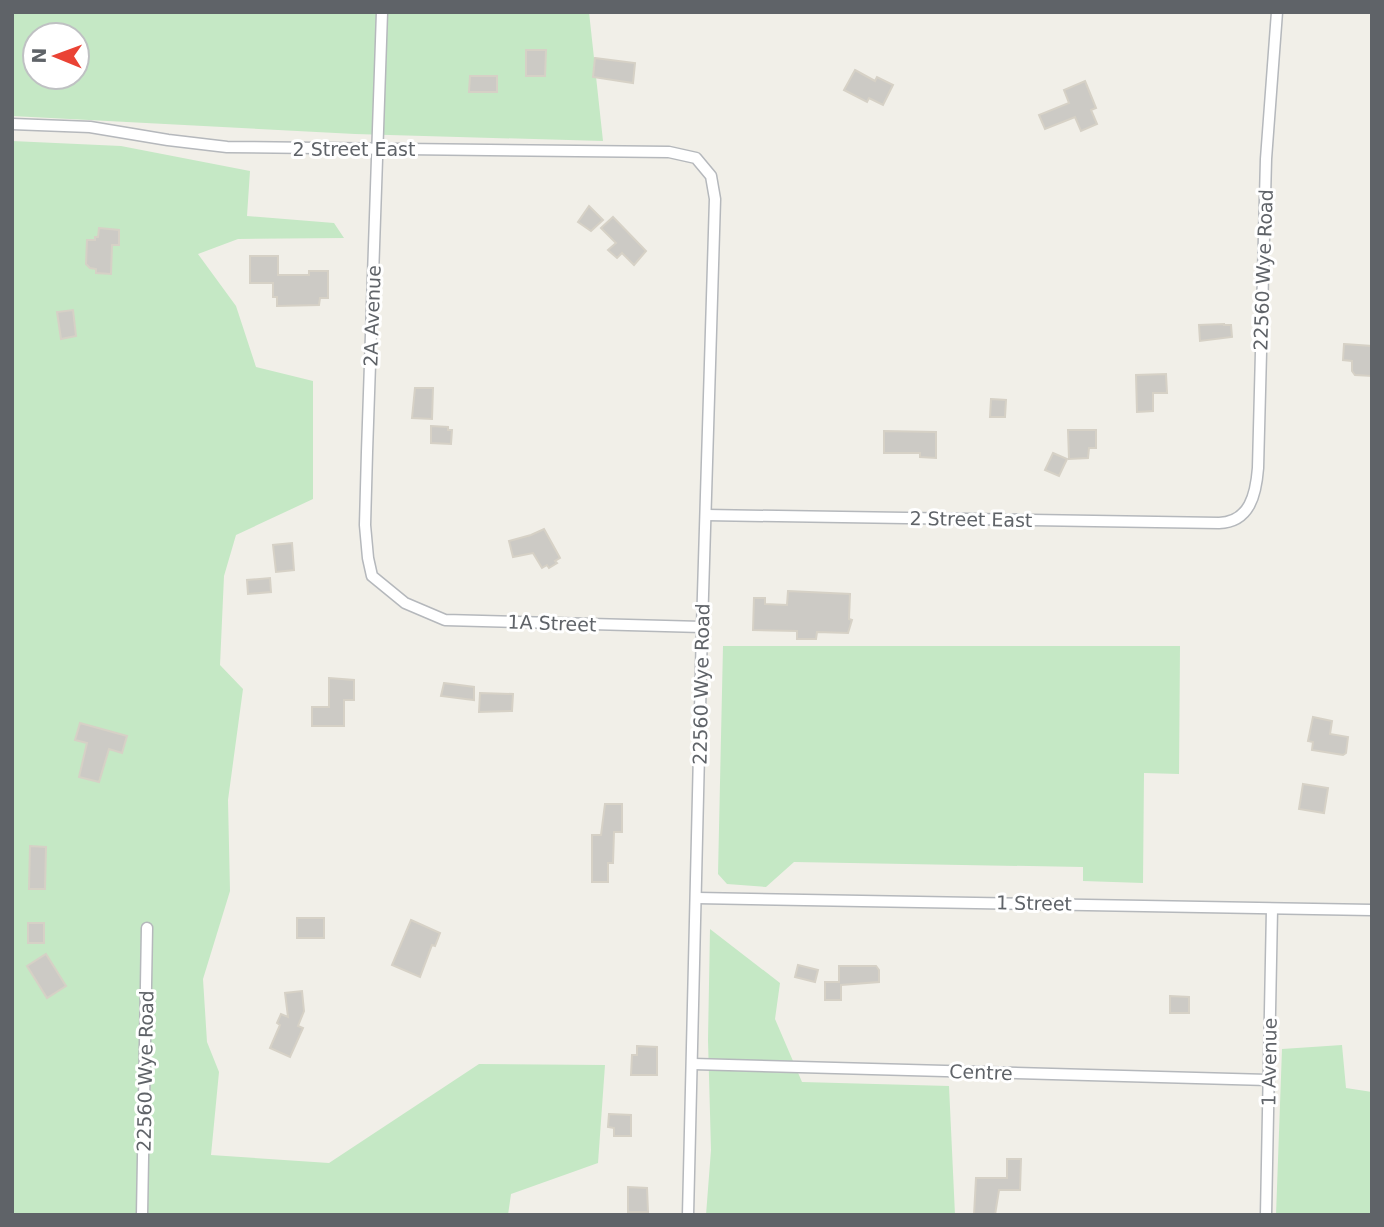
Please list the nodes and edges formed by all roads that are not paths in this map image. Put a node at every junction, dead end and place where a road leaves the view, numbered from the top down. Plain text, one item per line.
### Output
1 (383, 12) edge
2 (1277, 12) edge
3 (12, 124) edge
4 (378, 149) junction
5 (696, 158) joint
6 (706, 515) junction
7 (1236, 520) joint
8 (405, 603) joint
9 (702, 627) junction
10 (696, 898) junction
11 (1272, 909) junction
12 (1372, 910) edge
13 (147, 928) dead end
14 (693, 1064) junction
15 (1268, 1080) junction
16 (142, 1215) edge
17 (688, 1215) edge
18 (1266, 1215) edge

1 - 4 street, 2A Avenue
2 - 7 street, 22560 Wye Road
3 - 4 street, 2 Street East
4 - 5 street, 2 Street East
4 - 8 street, 2A Avenue
5 - 6 street, 22560 Wye Road
6 - 7 street, 2 Street East
6 - 9 street, 22560 Wye Road
8 - 9 street, 1A Street
9 - 10 street, 22560 Wye Road
10 - 11 street, 1 Street
10 - 14 street, 22560 Wye Road
11 - 12 street, 1 Street
11 - 15 street, 1 Avenue
13 - 16 street, 22560 Wye Road
14 - 15 street, Centre
14 - 17 street, 22560 Wye Road
15 - 18 street, 1 Avenue

